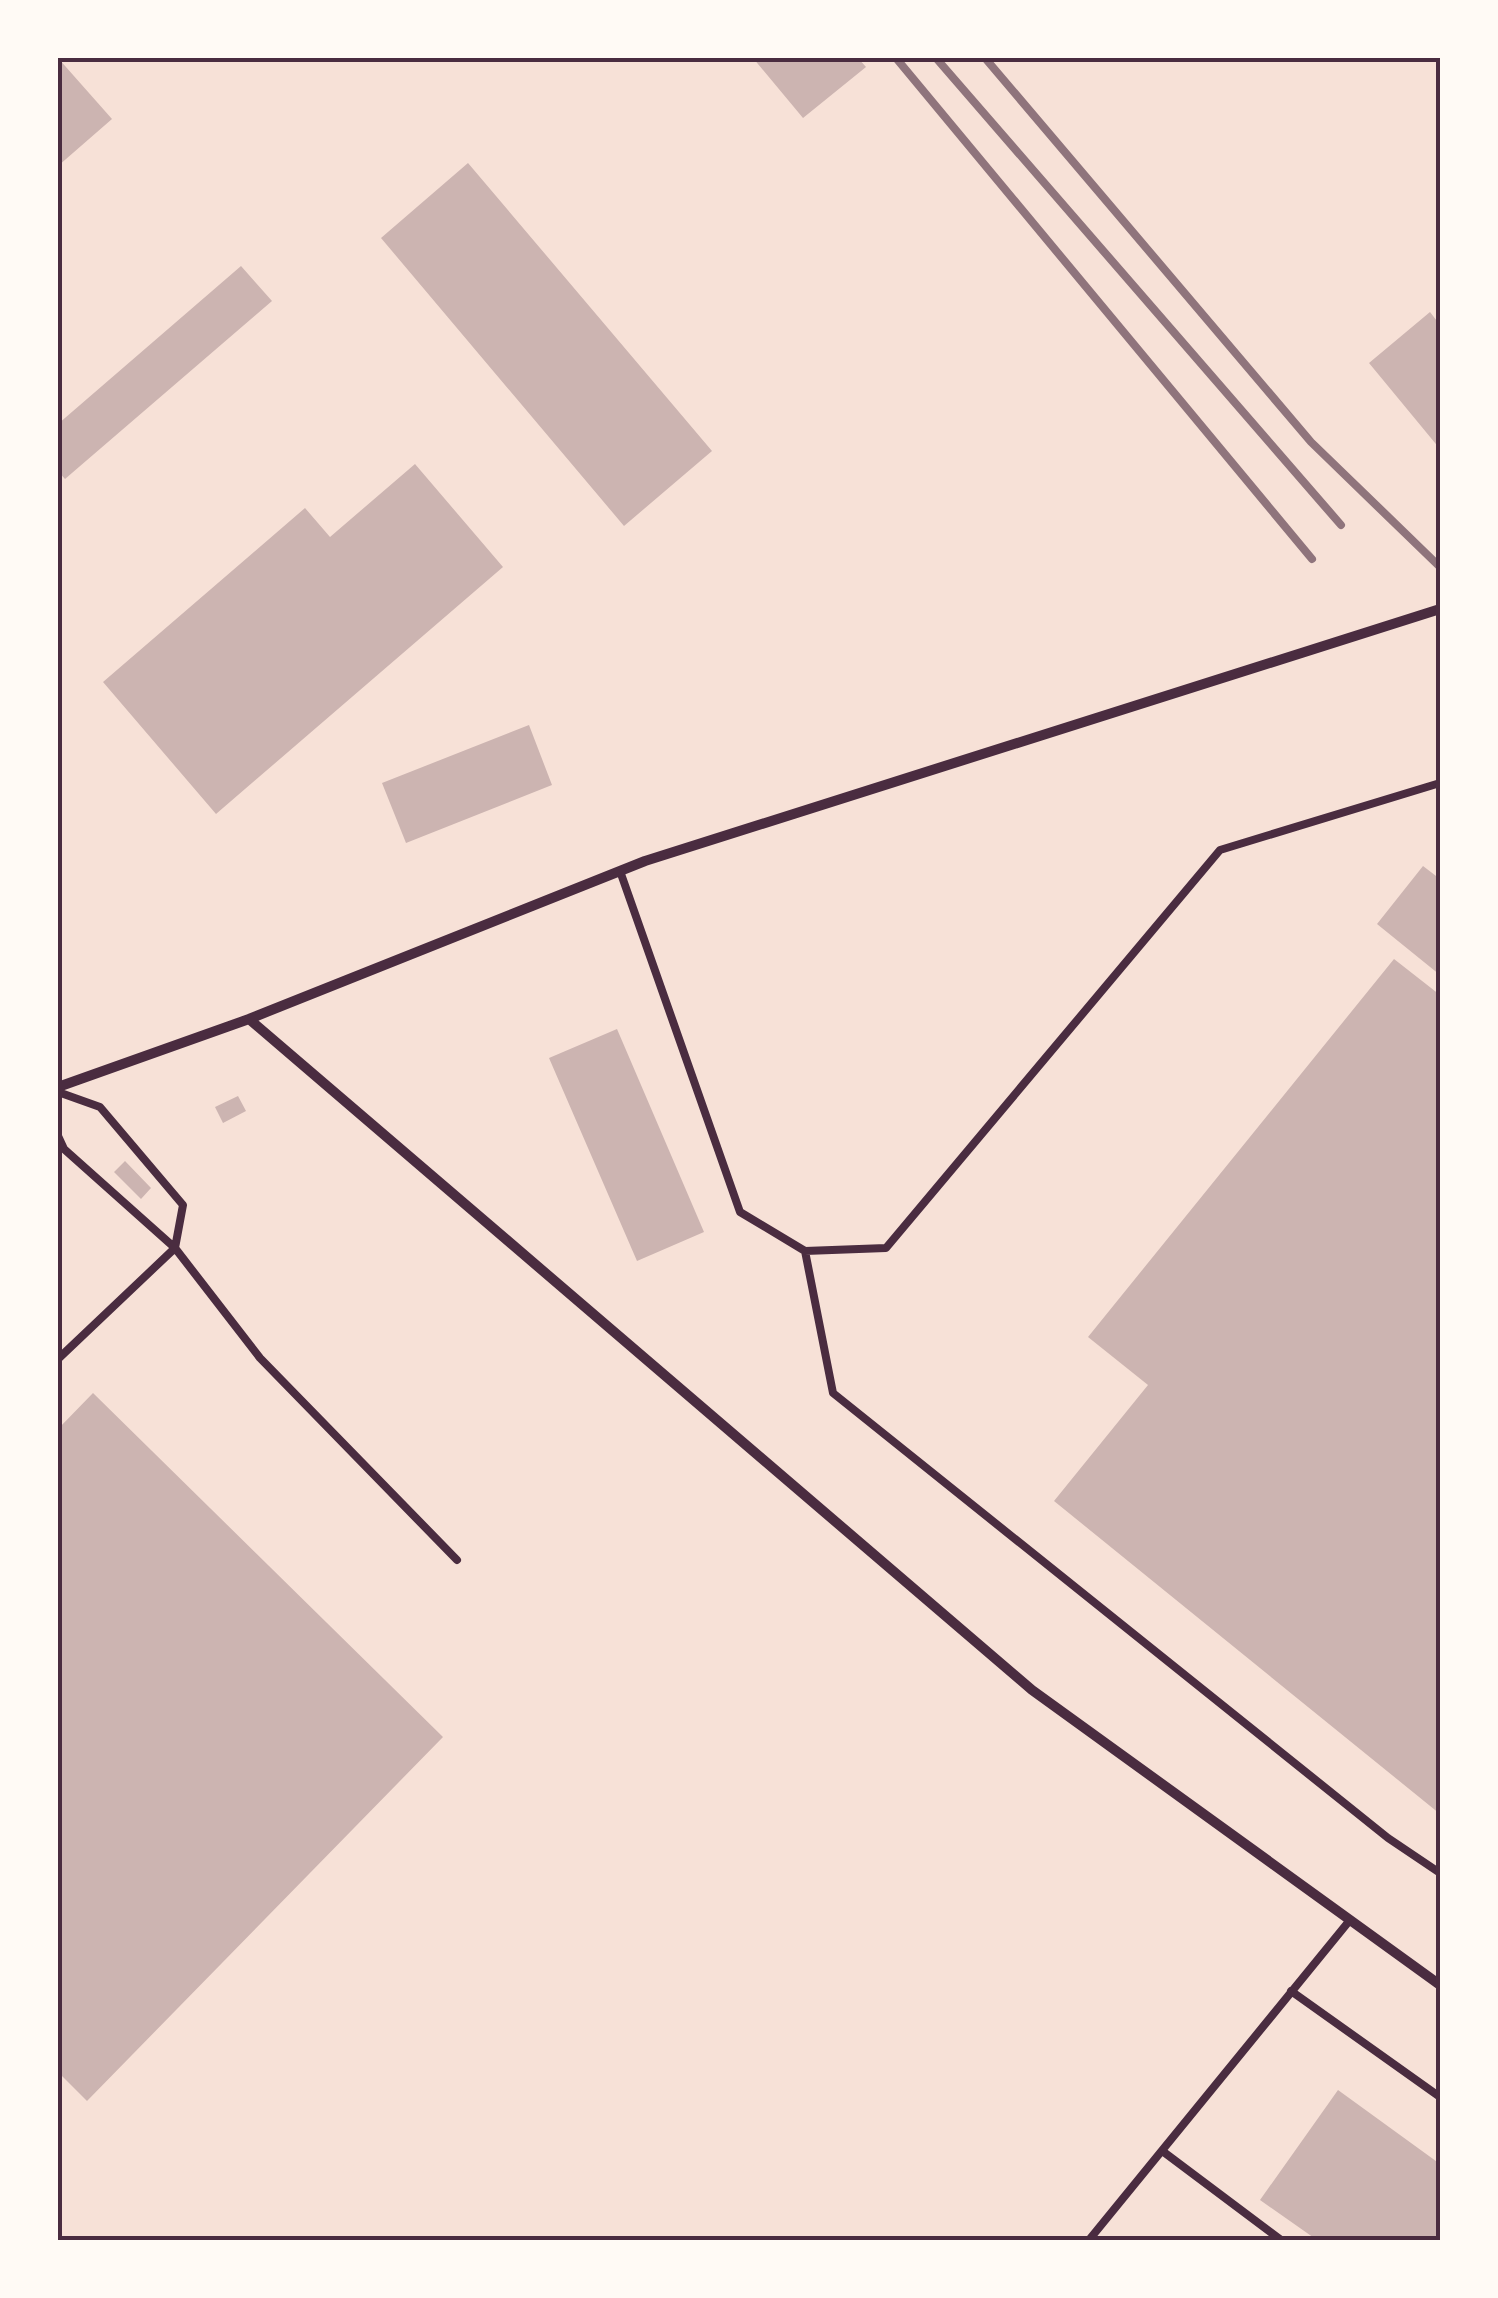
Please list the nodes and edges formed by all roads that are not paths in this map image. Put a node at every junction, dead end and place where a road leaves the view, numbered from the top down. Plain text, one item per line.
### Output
1 (1440, 609) edge
2 (1440, 783) edge
3 (620, 871) junction
4 (249, 1019) junction
5 (58, 1089) edge
6 (58, 1136) edge
7 (175, 1248) junction
8 (805, 1251) junction
9 (58, 1359) edge
10 (457, 1560) dead end
11 (1440, 1872) edge
12 (1350, 1920) junction
13 (1440, 1985) edge
14 (1291, 1992) junction
15 (1440, 2096) edge
16 (1165, 2153) junction
17 (1090, 2240) edge
18 (1281, 2240) edge

1 - 3 street
2 - 8 lane
3 - 4 street
3 - 8 lane
4 - 5 street
4 - 12 street
5 - 7 lane
6 - 7 lane
7 - 9 lane
7 - 10 lane
8 - 11 lane
12 - 13 street
12 - 14 lane
14 - 15 lane
14 - 16 lane
16 - 17 lane
16 - 18 lane

